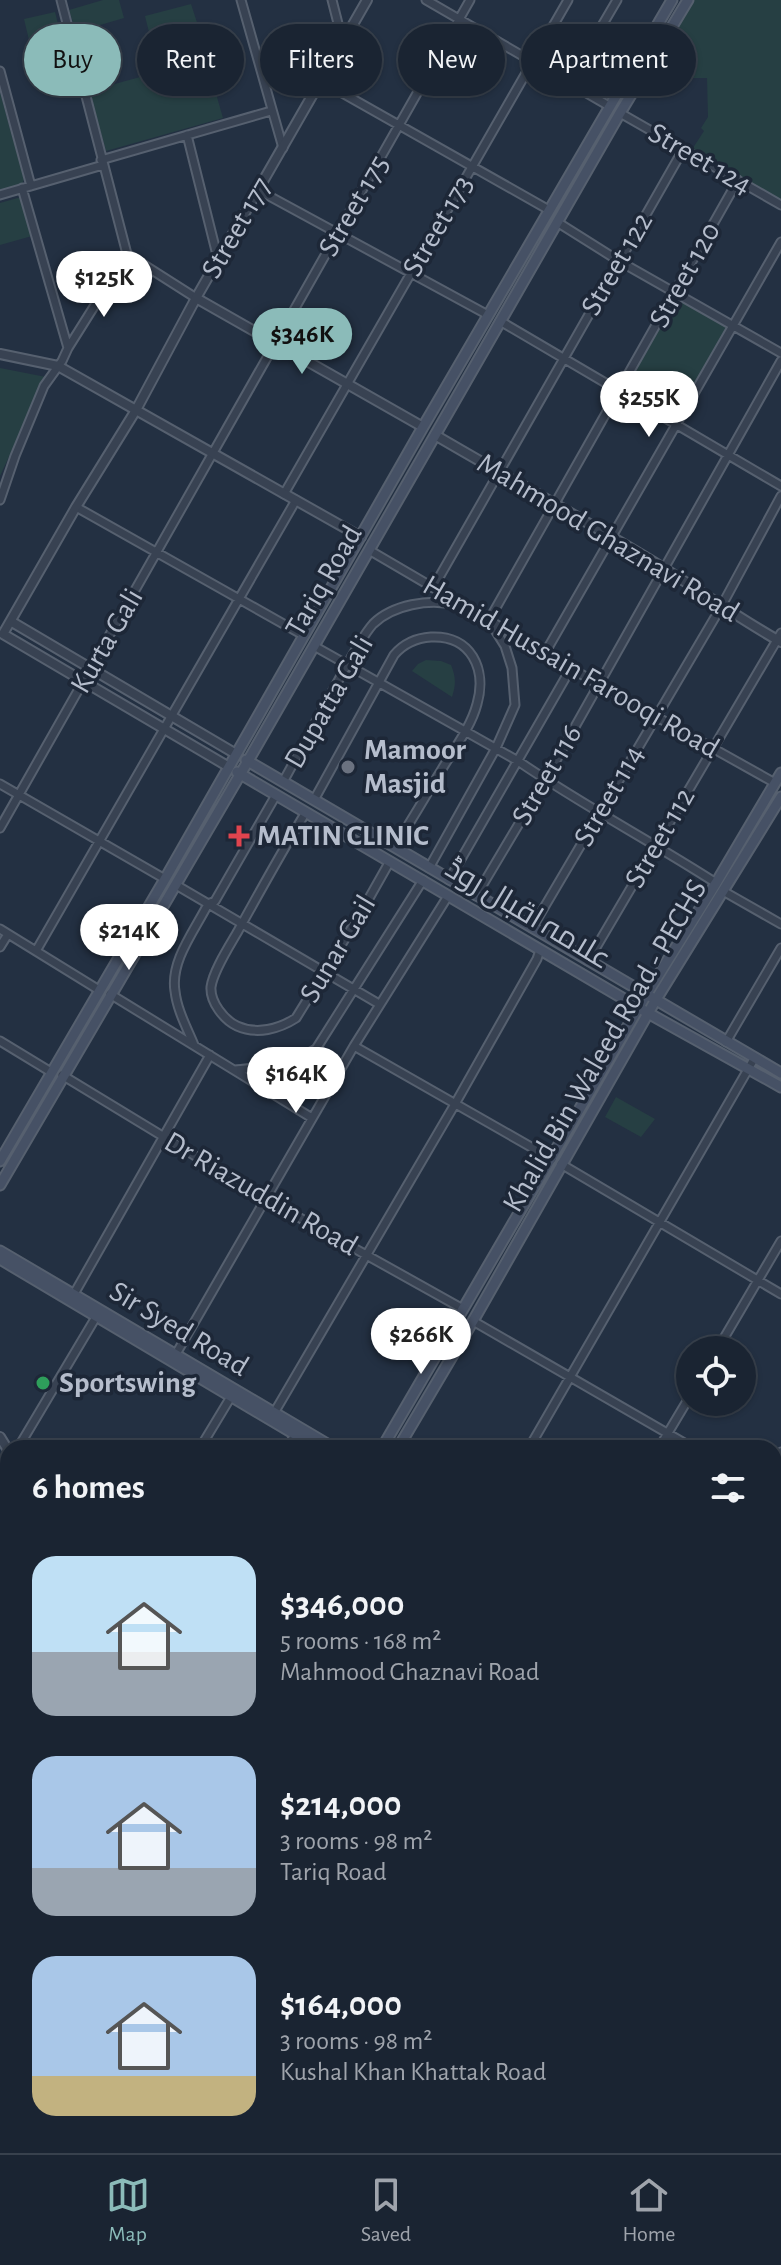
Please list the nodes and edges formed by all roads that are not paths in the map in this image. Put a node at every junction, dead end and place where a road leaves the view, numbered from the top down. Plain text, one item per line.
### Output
1 (61, 0) edge
2 (241, 0) edge
3 (332, 0) edge
4 (367, 0) edge
5 (426, 0) edge
6 (470, 0) edge
7 (568, 0) edge
8 (617, 0) edge
9 (672, 0) edge
10 (688, 0) edge
11 (459, 19) junction
12 (338, 24) edge
13 (354, 24) edge
14 (554, 24) edge
15 (603, 24) edge
16 (521, 55) edge
17 (0, 71) edge
18 (521, 80) edge
19 (312, 96) edge
20 (347, 96) edge
21 (592, 96) edge
22 (609, 106) junction
23 (271, 111) junction
24 (620, 113) junction
25 (400, 126) junction
26 (187, 135) junction
27 (283, 148) junction
28 (684, 148) junction
29 (102, 163) junction
30 (472, 167) junction
31 (738, 180) junction
32 (31, 186) junction
33 (22, 188) junction
34 (258, 190) junction
35 (0, 195) edge
36 (781, 205) edge
37 (549, 210) junction
38 (557, 222) junction
39 (339, 234) junction
40 (781, 242) edge
41 (127, 254) junction
42 (218, 259) junction
43 (619, 261) junction
44 (411, 273) junction
45 (676, 292) junction
46 (196, 298) junction
47 (488, 315) junction
48 (500, 321) junction
49 (734, 324) junction
50 (276, 343) junction
51 (68, 348) junction
52 (781, 353) edge
53 (0, 354) edge
54 (563, 358) junction
55 (781, 361) edge
56 (58, 366) junction
57 (348, 384) junction
58 (620, 392) junction
59 (136, 410) junction
60 (676, 424) junction
61 (423, 427) junction
62 (435, 435) junction
63 (214, 454) junction
64 (728, 455) junction
65 (498, 472) junction
66 (781, 486) edge
67 (284, 494) junction
68 (781, 496) edge
69 (0, 500) edge
70 (296, 500) junction
71 (554, 504) junction
72 (76, 507) junction
73 (361, 537) junction
74 (610, 537) junction
75 (369, 550) junction
76 (158, 553) junction
77 (665, 569) junction
78 (433, 588) junction
79 (240, 600) junction
80 (721, 607) junction
81 (467, 608) junction
82 (489, 620) junction
83 (12, 622) junction
84 (303, 635) junction
85 (2, 637) edge
86 (780, 638) edge
87 (314, 646) junction
88 (545, 653) junction
89 (348, 664) junction
90 (571, 668) junction
91 (91, 669) junction
92 (84, 682) junction
93 (380, 683) junction
94 (598, 684) junction
95 (655, 716) junction
96 (172, 717) junction
97 (164, 729) junction
98 (465, 731) junction
99 (496, 748) junction
100 (712, 749) junction
101 (236, 754) junction
102 (248, 761) junction
103 (518, 761) junction
104 (229, 767) junction
105 (781, 773) edge
106 (240, 774) junction
107 (545, 780) junction
108 (283, 782) junction
109 (775, 783) junction
110 (0, 784) edge
111 (20, 795) junction
112 (276, 795) junction
113 (781, 797) edge
114 (314, 800) junction
115 (306, 812) junction
116 (601, 813) junction
117 (0, 828) edge
118 (100, 842) junction
119 (656, 845) junction
120 (394, 847) junction
121 (390, 861) junction
122 (429, 868) junction
123 (165, 879) junction
124 (423, 880) junction
125 (449, 880) junction
126 (176, 885) junction
127 (720, 887) junction
128 (448, 896) junction
129 (476, 896) junction
130 (208, 904) junction
131 (242, 923) junction
132 (781, 924) edge
133 (532, 928) junction
134 (0, 929) edge
135 (8, 934) junction
136 (0, 947) edge
137 (781, 948) edge
138 (540, 950) junction
139 (36, 951) junction
140 (588, 961) junction
141 (325, 972) junction
142 (99, 990) junction
143 (354, 990) junction
144 (110, 994) junction
145 (646, 995) junction
146 (655, 1001) junction
147 (379, 1004) junction
148 (638, 1008) junction
149 (648, 1013) junction
150 (0, 1041) edge
151 (726, 1042) junction
152 (194, 1045) junction
153 (354, 1046) junction
154 (210, 1055) junction
155 (752, 1064) junction
156 (235, 1070) junction
157 (51, 1072) junction
158 (781, 1073) edge
159 (62, 1075) junction
160 (781, 1087) edge
161 (455, 1104) junction
162 (312, 1118) junction
163 (163, 1137) junction
164 (552, 1159) junction
165 (0, 1161) edge
166 (561, 1164) junction
167 (0, 1185) edge
168 (266, 1199) junction
169 (660, 1223) junction
170 (781, 1241) edge
171 (0, 1251) edge
172 (365, 1255) junction
173 (0, 1259) edge
174 (758, 1281) junction
175 (74, 1294) junction
176 (781, 1294) edge
177 (463, 1309) junction
178 (98, 1313) junction
179 (473, 1321) junction
180 (725, 1336) edge
181 (176, 1354) junction
182 (570, 1376) junction
183 (233, 1393) junction
184 (274, 1413) junction
185 (678, 1416) edge
186 (297, 1431) junction
187 (668, 1433) junction
188 (23, 1440) edge
189 (205, 1440) edge
190 (292, 1440) edge
191 (308, 1440) edge
192 (317, 1440) edge
193 (387, 1440) edge
194 (403, 1440) edge
195 (534, 1440) edge
196 (664, 1440) edge
197 (680, 1440) edge

1 - 29 street
2 - 23 street
3 - 12 street
4 - 13 street, Street 177
5 - 11 street
6 - 11 street, Street 175
7 - 14 street, Street 173
8 - 15 street
9 - 22 main road, Tariq Road
10 - 24 main road, Tariq Road
11 - 16 street
11 - 25 street, Street 175
17 - 32 street
18 - 30 street, Street 173
19 - 27 street, Street 177
20 - 25 street
21 - 22 street
22 - 37 main road, Tariq Road
23 - 26 street
23 - 27 street
24 - 28 street, Street 124
24 - 38 main road, Tariq Road
25 - 30 street
25 - 39 street, Street 175
26 - 29 street
26 - 42 street
27 - 34 street, Street 177
28 - 31 street, Street 124
28 - 43 street, Street 122
29 - 32 street
29 - 41 street
30 - 37 street
30 - 44 street, Street 173
31 - 36 street, Street 124
31 - 45 street, Street 120
32 - 33 street
33 - 35 street
33 - 51 street
34 - 39 street
34 - 42 street, Street 177
37 - 47 main road, Tariq Road
38 - 43 street
38 - 48 main road, Tariq Road
39 - 44 street
39 - 50 street, Street 175
40 - 49 street
41 - 46 street
41 - 51 street
42 - 46 street, Street 177
43 - 45 street
43 - 54 street, Street 122
44 - 47 street
44 - 57 street, Street 173
45 - 49 street
45 - 58 street, Street 120
46 - 50 street
46 - 59 street, Street 177
47 - 61 main road, Tariq Road
48 - 54 street
48 - 62 main road, Tariq Road
49 - 52 street
49 - 60 street
50 - 57 street
50 - 63 street, Street 175
51 - 56 street
53 - 56 street
54 - 58 street
54 - 65 street, Street 122
55 - 64 street, Street 116
56 - 59 street
56 - 69 street
57 - 61 street
57 - 67 street, Street 173
58 - 60 street
58 - 71 street, Street 120
59 - 63 street
59 - 72 street, Street 177
60 - 64 street
60 - 74 street
61 - 73 main road, Tariq Road
62 - 65 street, Mahmood Ghaznavi Road
62 - 75 main road, Tariq Road
63 - 67 street
63 - 76 street, Kurta Gali
64 - 66 street
64 - 77 street, Street 116
65 - 71 street, Mahmood Ghaznavi Road
65 - 78 street, Street 122
67 - 70 street
68 - 80 street, Street 114
70 - 73 street
70 - 79 street
71 - 74 street, Mahmood Ghaznavi Road
71 - 82 street, Street 120
72 - 76 street
72 - 83 street, Street 177
73 - 84 main road, Tariq Road
74 - 77 street, Mahmood Ghaznavi Road
74 - 88 street
75 - 78 street, Hamid Hussain Farooqi Road
75 - 87 main road, Tariq Road
76 - 79 street
76 - 91 street, Kurta Gali
77 - 80 street, Mahmood Ghaznavi Road
77 - 94 street, Street 116
78 - 81 street, Hamid Hussain Farooqi Road
79 - 84 street
79 - 96 street
80 - 86 street, Mahmood Ghaznavi Road
80 - 95 street, Street 114
81 - 82 street, Hamid Hussain Farooqi Road
81 - 89 street, Dupatta Gali
82 - 88 street, Hamid Hussain Farooqi Road
82 - 99 street
83 - 85 street, Street 177
83 - 91 street, علامہ اقبال روڈ
84 - 101 main road, Tariq Road
85 - 92 street, علامہ اقبال روڈ
86 - 100 street, Street 112
87 - 89 street
87 - 102 main road, Tariq Road
88 - 90 street, Hamid Hussain Farooqi Road
89 - 93 street
89 - 108 street, Dupatta Gali
90 - 94 street, Hamid Hussain Farooqi Road
90 - 103 street
91 - 92 street, Kurta Gali
91 - 96 street, علامہ اقبال روڈ
92 - 97 street, علامہ اقبال روڈ
92 - 111 street, Kurta Gali
93 - 98 street
93 - 98 street
93 - 114 street
94 - 95 street, Hamid Hussain Farooqi Road
94 - 107 street, Street 116
95 - 100 street, Hamid Hussain Farooqi Road
95 - 116 street, Street 114
96 - 97 street
96 - 101 street, علامہ اقبال روڈ
97 - 104 street, علامہ اقبال روڈ
97 - 118 street
98 - 99 street
98 - 120 street
99 - 103 street
99 - 122 street
100 - 109 street, Hamid Hussain Farooqi Road
100 - 119 street, Street 112
101 - 102 main road, علامہ اقبال روڈ
101 - 104 main road, Tariq Road
102 - 106 main road, Tariq Road
102 - 108 main road, علامہ اقبال روڈ
103 - 107 street
103 - 125 street
104 - 106 main road, علامہ اقبال روڈ
104 - 123 main road, Tariq Road
105 - 109 main road, Khalid Bin Waleed Road - PECHS
106 - 112 main road, علامہ اقبال روڈ
106 - 126 main road, Tariq Road
107 - 116 street
107 - 129 street, Street 116
108 - 114 main road, علامہ اقبال روڈ
109 - 127 main road, Khalid Bin Waleed Road - PECHS
110 - 111 street
111 - 117 street, Kurta Gali
111 - 118 street
112 - 115 main road, علامہ اقبال روڈ
112 - 130 street, Dupatta Gali
113 - 127 main road, Khalid Bin Waleed Road - PECHS
114 - 120 main road, علامہ اقبال روڈ
115 - 121 main road, علامہ اقبال روڈ
115 - 131 street, Sunar Gail
116 - 119 street
116 - 133 street, Street 114
118 - 123 street
118 - 139 street
119 - 127 street
119 - 140 street, Street 112
120 - 122 main road, علامہ اقبال روڈ
121 - 124 main road, علامہ اقبال روڈ
121 - 141 street, Sunar Gail
122 - 125 main road, علامہ اقبال روڈ
123 - 142 main road, Tariq Road
124 - 128 main road, علامہ اقبال روڈ
124 - 143 street
125 - 129 main road, علامہ اقبال روڈ
126 - 130 street
126 - 144 main road, Tariq Road
127 - 132 street
127 - 145 main road, Khalid Bin Waleed Road - PECHS
127 - 146 main road, Khalid Bin Waleed Road - PECHS
128 - 138 main road, علامہ اقبال روڈ
128 - 147 street
129 - 133 main road, علامہ اقبال روڈ
130 - 131 street
130 - 152 street, Dupatta Gali
131 - 141 street
131 - 141 street, Sunar Gail
133 - 140 main road, علامہ اقبال روڈ
134 - 135 street
135 - 136 street
135 - 139 street
137 - 151 street
138 - 148 main road, علامہ اقبال روڈ
138 - 161 street
139 - 142 street
140 - 145 main road, علامہ اقبال روڈ
141 - 143 street
142 - 157 main road, Tariq Road
143 - 147 street
143 - 156 street
144 - 152 street
144 - 159 main road, Tariq Road
145 - 146 main road, علامہ اقبال روڈ
145 - 148 main road, Khalid Bin Waleed Road - PECHS
146 - 149 main road, Khalid Bin Waleed Road - PECHS
146 - 151 main road, علامہ اقبال روڈ
147 - 153 street
148 - 149 main road, علامہ اقبال روڈ
148 - 164 main road, Khalid Bin Waleed Road - PECHS
149 - 155 main road, علامہ اقبال روڈ
149 - 166 main road, Khalid Bin Waleed Road - PECHS
150 - 157 street
151 - 155 main road, علامہ اقبال روڈ
152 - 154 street
153 - 161 street
153 - 162 street
154 - 156 street
154 - 163 street
155 - 158 main road, علامہ اقبال روڈ
155 - 160 main road, علامہ اقبال روڈ
155 - 169 street
156 - 162 street
157 - 165 main road, Tariq Road
159 - 163 street, Dr Riazuddin Road
159 - 167 main road, Tariq Road
161 - 164 street
161 - 172 street
162 - 168 street
163 - 168 street, Dr Riazuddin Road
163 - 175 street
164 - 177 main road, Khalid Bin Waleed Road - PECHS
166 - 169 street
166 - 179 main road, Khalid Bin Waleed Road - PECHS
168 - 172 street, Dr Riazuddin Road
168 - 181 street
169 - 174 street
169 - 182 street
170 - 174 street
171 - 175 main road, Sir Syed Road
172 - 177 street, Dr Riazuddin Road
172 - 184 street
173 - 178 main road, Sir Syed Road
174 - 176 street
174 - 180 street
175 - 178 main road, Sir Syed Road
177 - 193 main road, Khalid Bin Waleed Road - PECHS
178 - 181 main road, Sir Syed Road
178 - 183 main road, Sir Syed Road
178 - 188 street
179 - 182 street
179 - 194 main road, Khalid Bin Waleed Road - PECHS
181 - 183 main road, Sir Syed Road
182 - 187 street
182 - 195 street
183 - 184 main road, Sir Syed Road
183 - 186 main road, Sir Syed Road
183 - 189 street
184 - 186 main road, Sir Syed Road
185 - 187 street
186 - 190 street
186 - 191 main road, Sir Syed Road
186 - 192 main road, Sir Syed Road
187 - 196 street
187 - 197 street

